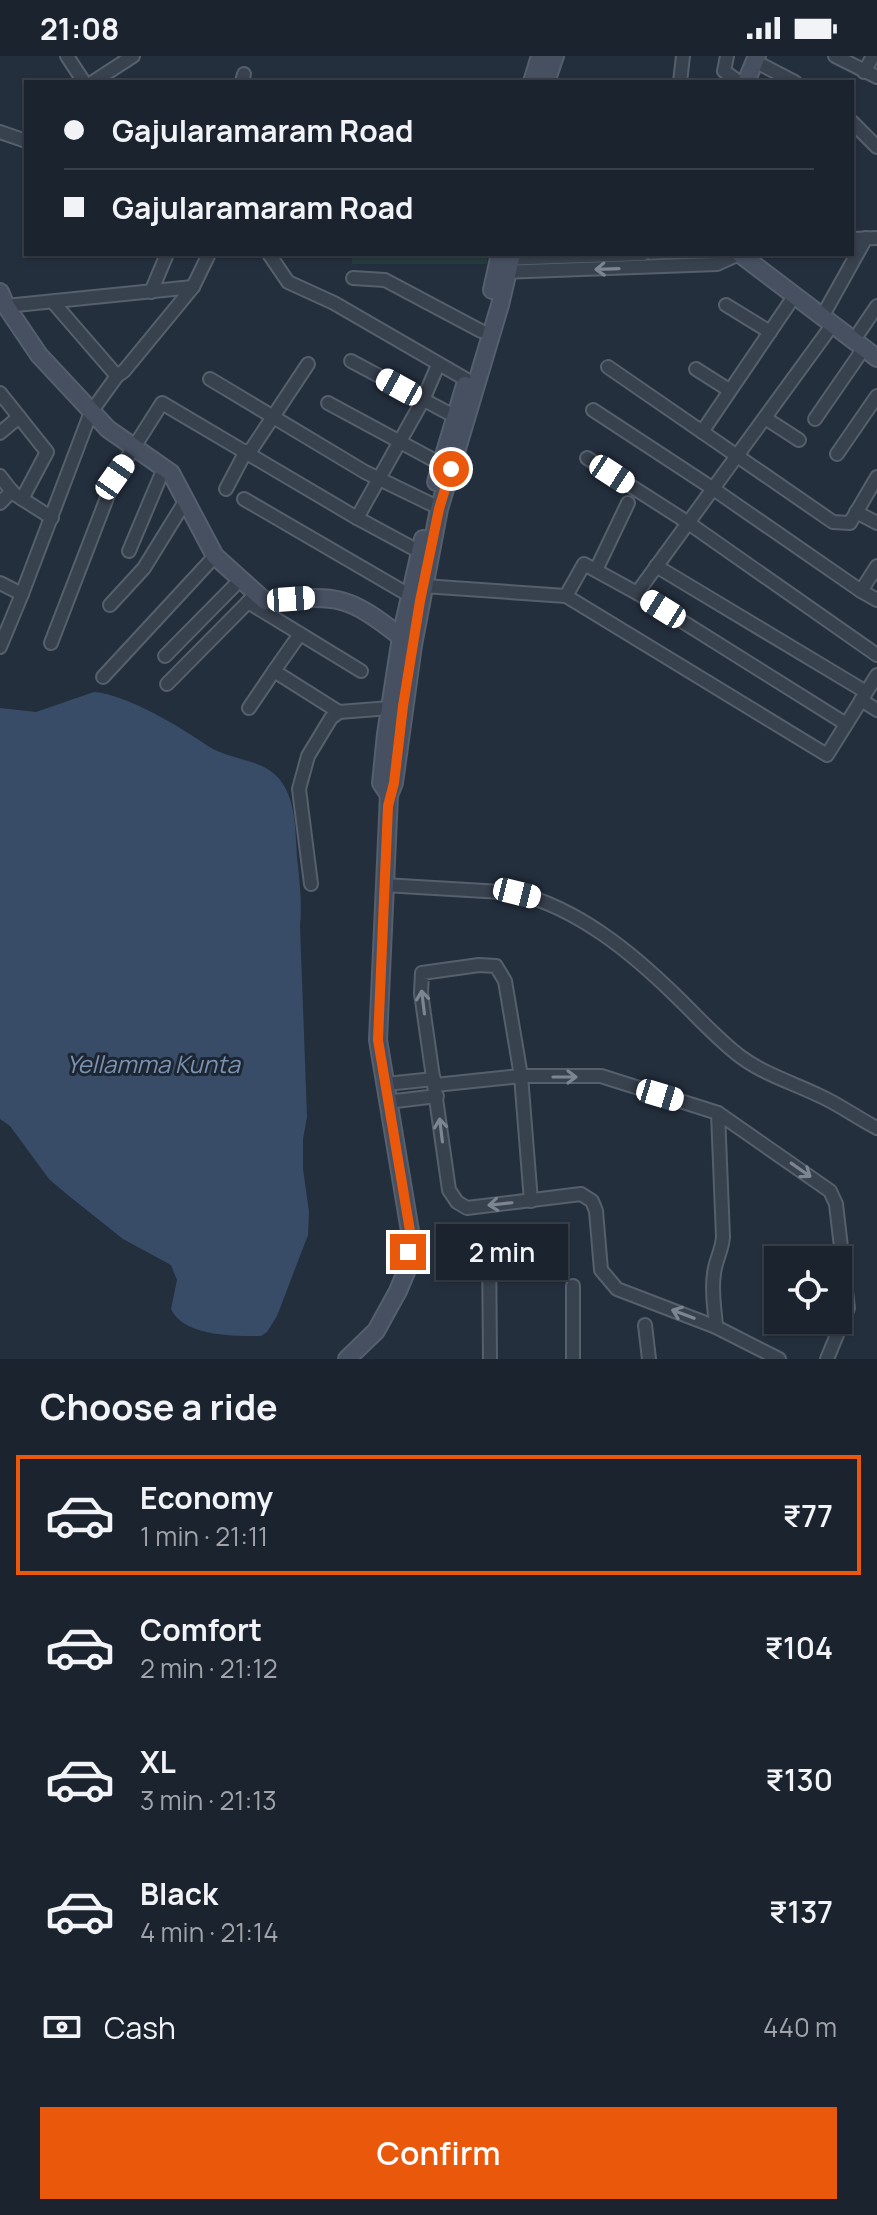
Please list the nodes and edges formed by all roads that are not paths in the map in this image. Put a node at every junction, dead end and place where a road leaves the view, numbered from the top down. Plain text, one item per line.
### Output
1 (67, 56) edge
2 (133, 56) edge
3 (683, 56) edge
4 (727, 56) edge
5 (835, 56) edge
6 (873, 56) edge
7 (550, 58) edge
8 (756, 59) edge
9 (864, 72) junction
10 (877, 77) edge
11 (83, 80) edge
12 (96, 80) edge
13 (534, 80) edge
14 (546, 80) edge
15 (680, 80) edge
16 (736, 80) edge
17 (747, 80) edge
18 (792, 80) edge
19 (854, 124) edge
20 (0, 132) edge
21 (24, 140) edge
22 (876, 143) edge
23 (871, 238) edge
24 (166, 256) edge
25 (208, 256) edge
26 (270, 256) edge
27 (608, 256) edge
28 (735, 256) edge
29 (743, 256) edge
30 (505, 262) edge
31 (353, 278) dead end
32 (193, 287) junction
33 (151, 292) junction
34 (795, 295) junction
35 (2, 301) edge
36 (53, 302) junction
37 (726, 305) dead end
38 (877, 306) edge
39 (828, 320) junction
40 (481, 331) junction
41 (770, 332) junction
42 (865, 349) edge
43 (351, 361) dead end
44 (308, 364) dead end
45 (438, 365) junction
46 (608, 367) dead end
47 (696, 369) dead end
48 (117, 376) junction
49 (210, 379) dead end
50 (467, 380) junction
51 (729, 390) junction
52 (0, 393) edge
53 (877, 396) edge
54 (423, 400) junction
55 (328, 403) dead end
56 (593, 410) dead end
57 (91, 412) junction
58 (273, 416) junction
59 (454, 416) junction
60 (19, 417) junction
61 (765, 418) junction
62 (815, 419) dead end
63 (702, 432) junction
64 (0, 433) edge
65 (799, 440) dead end
66 (401, 441) junction
67 (136, 447) junction
68 (248, 452) junction
69 (837, 454) dead end
70 (739, 456) junction
71 (587, 458) dead end
72 (441, 464) junction
73 (164, 468) junction
74 (0, 476) edge
75 (877, 477) edge
76 (380, 480) junction
77 (712, 488) junction
78 (226, 489) dead end
79 (17, 495) junction
80 (244, 499) dead end
81 (186, 500) junction
82 (0, 503) edge
83 (628, 503) dead end
84 (431, 504) junction
85 (856, 512) junction
86 (52, 518) junction
87 (357, 518) junction
88 (687, 522) junction
89 (877, 523) edge
90 (129, 551) dead end
91 (420, 552) junction
92 (215, 556) junction
93 (656, 566) junction
94 (877, 566) edge
95 (596, 570) junction
96 (241, 579) junction
97 (0, 583) edge
98 (416, 590) junction
99 (861, 591) junction
100 (637, 593) junction
101 (22, 594) junction
102 (566, 596) junction
103 (252, 597) junction
104 (877, 600) edge
105 (110, 605) dead end
106 (300, 634) junction
107 (401, 637) junction
108 (1, 641) edge
109 (51, 643) dead end
110 (877, 655) edge
111 (165, 656) dead end
112 (274, 671) junction
113 (361, 671) dead end
114 (877, 675) edge
115 (103, 677) dead end
116 (167, 684) dead end
117 (863, 696) junction
118 (249, 708) dead end
119 (390, 708) junction
120 (877, 710) edge
121 (339, 712) junction
122 (846, 724) junction
123 (389, 795) junction
124 (311, 884) dead end
125 (384, 890) junction
126 (521, 1076) junction
127 (386, 1084) junction
128 (435, 1087) junction
129 (387, 1102) junction
130 (718, 1113) junction
131 (877, 1128) edge
132 (531, 1201) junction
133 (489, 1241) dead end
134 (573, 1286) dead end
135 (383, 1318) junction
136 (645, 1325) dead end
137 (716, 1327) junction
138 (331, 1359) edge
139 (347, 1359) edge
140 (490, 1359) edge
141 (573, 1359) edge
142 (649, 1359) edge
143 (779, 1359) edge
144 (827, 1359) edge

1 - 11 street
2 - 12 street
3 - 15 street
4 - 16 street
5 - 9 street
6 - 9 street
7 - 13 main road
7 - 14 main road
8 - 17 main road
8 - 18 street
9 - 10 street
19 - 22 street
20 - 21 street
23 - 39 street
24 - 33 street
25 - 32 street
26 - 45 street
27 - 30 street
28 -> 30 street
29 - 34 main road
30 - 40 main road
30 - 98 main road
31 - 40 street
32 - 33 street
32 - 48 street
33 - 36 street
34 - 39 main road
34 - 41 street
35 - 36 street
35 - 57 main road
36 - 48 street
37 - 41 street
38 - 42 street
39 - 42 main road
39 - 61 street
40 - 50 main road
41 - 51 street
42 - 62 street
43 - 54 street
44 - 58 street
45 - 50 street
45 - 54 street
46 - 63 street
47 - 51 street
48 - 57 street
49 - 58 street
50 - 59 main road
51 - 63 street
52 - 60 street
53 - 69 street
54 - 59 street
54 - 66 street
55 - 66 street
56 - 77 street
57 - 67 main road
57 - 86 street
58 - 68 street
58 - 76 street
59 - 72 main road
60 - 64 street
60 - 79 street
61 - 65 street
61 - 70 street
63 - 70 street
66 - 72 street
66 - 76 street
67 - 68 street
67 - 73 main road
67 - 109 street
68 - 78 street
68 - 87 street
70 - 77 street
70 - 85 street
71 - 88 street
72 - 84 main road
73 - 81 main road
73 - 90 street
74 - 79 street
75 - 85 street
76 - 84 street
76 - 87 street
77 - 88 street
77 - 99 street
79 - 82 street
79 - 86 street
80 - 98 street
81 - 92 main road
81 - 105 street
83 - 95 street
84 - 91 main road
85 - 89 street
86 - 101 street
87 - 91 street
88 - 93 street
88 - 110 street
91 - 98 main road
92 - 96 main road
92 - 115 street
93 - 100 street
93 - 117 street
94 - 99 street
95 - 100 street
95 - 102 street
96 - 103 main road
96 - 111 street
97 - 101 street
98 - 102 street
98 - 107 main road
98 - 123 main road
99 - 104 street
100 - 122 street
101 - 108 street
102 - 122 street
103 - 106 street
103 - 107 main road
103 - 116 street
106 - 112 street
106 - 113 street
107 - 119 main road
112 - 118 street
112 - 121 street
114 - 117 street
117 - 120 street
117 - 122 street
119 - 121 street
119 - 123 main road
121 - 124 street
123 - 125 main road
125 - 127 main road
125 - 131 street
126 - 128 street
128 -> 126 street
126 -> 130 street
126 - 132 street
127 - 128 street
127 - 129 main road
128 - 129 street
132 -> 128 street
129 - 135 main road
130 - 137 street
130 -> 144 street
137 -> 132 street
133 - 140 street
134 - 141 street
135 - 138 main road
135 - 139 main road
136 - 142 street
137 - 143 street

